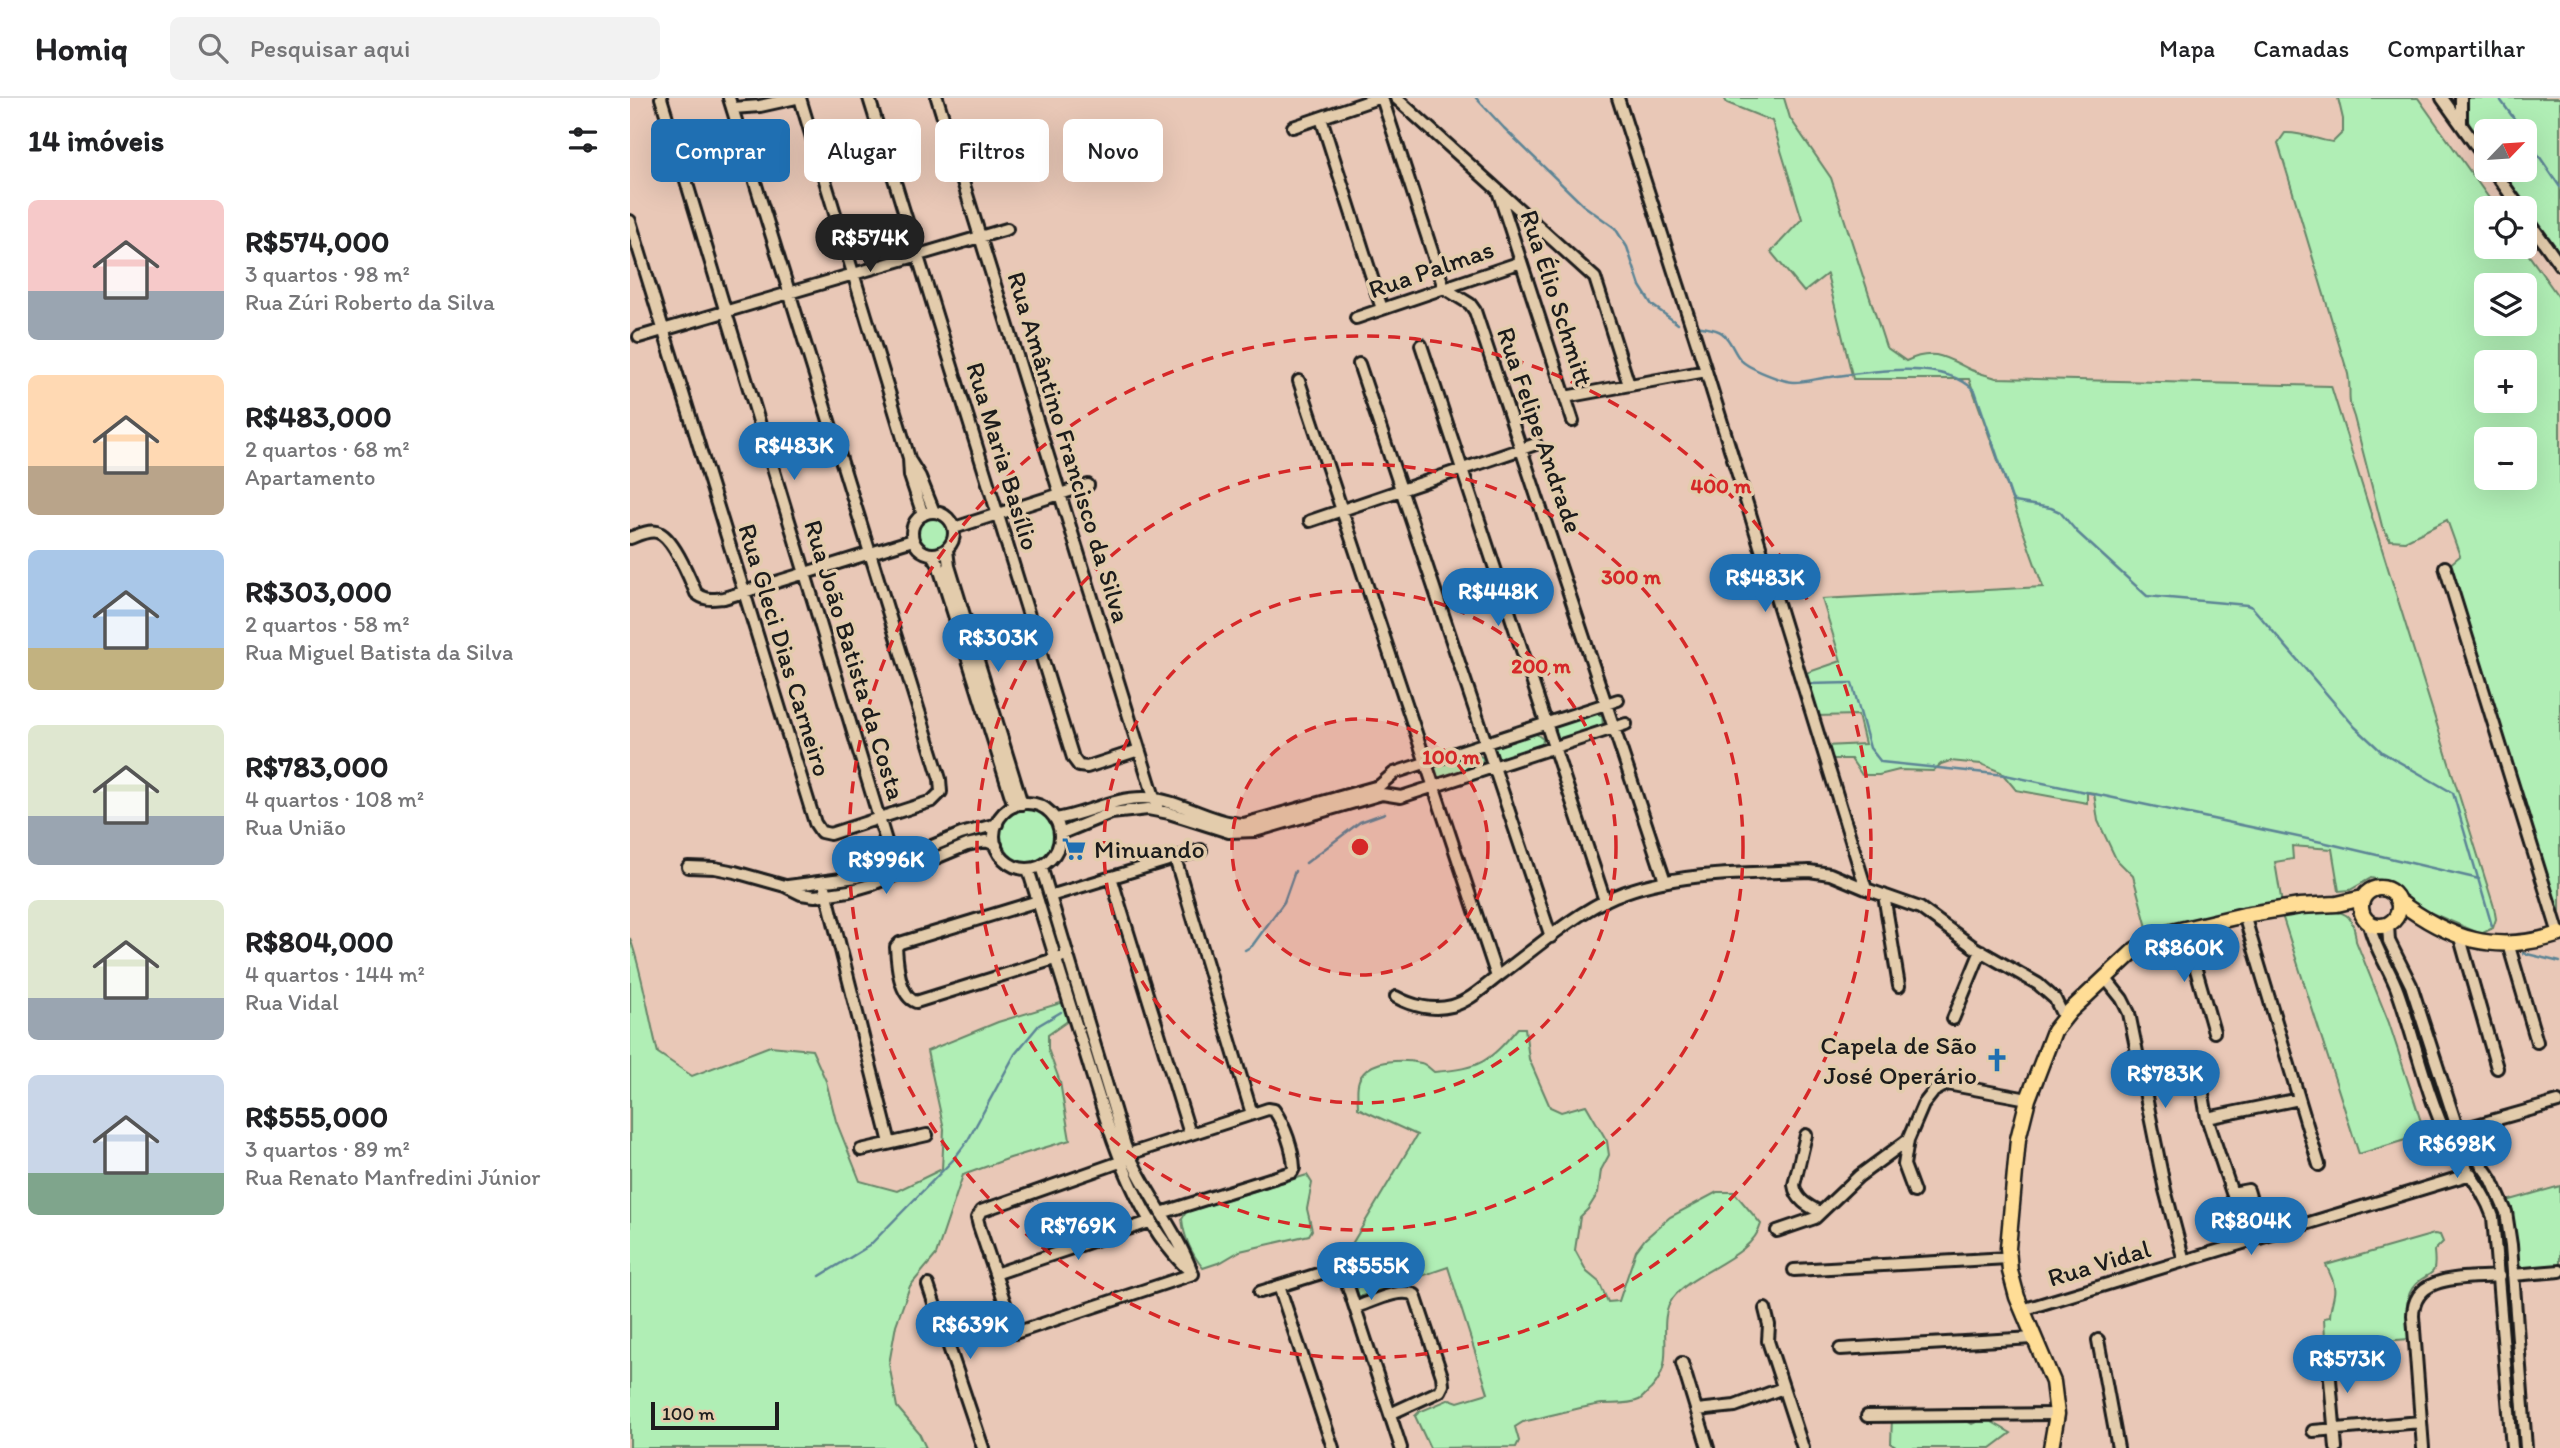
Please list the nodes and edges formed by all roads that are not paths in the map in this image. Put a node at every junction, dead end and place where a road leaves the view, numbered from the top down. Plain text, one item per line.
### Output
1 (661, 98) edge
2 (798, 98) edge
3 (869, 98) edge
4 (937, 98) edge
5 (1380, 98) edge
6 (1396, 98) edge
7 (1618, 98) edge
8 (2442, 98) edge
9 (2461, 98) edge
10 (731, 103) edge
11 (1321, 118) junction
12 (2460, 123) junction
13 (1293, 127) dead end
14 (2474, 143) edge
15 (1497, 189) junction
16 (1529, 218) junction
17 (630, 221) edge
18 (1508, 224) junction
19 (1007, 229) dead end
20 (2537, 233) edge
21 (980, 236) junction
22 (918, 255) junction
23 (1521, 262) junction
24 (2560, 265) edge
25 (853, 274) junction
26 (1444, 288) junction
27 (790, 292) junction
28 (1382, 309) junction
29 (725, 311) junction
30 (1356, 318) dead end
31 (663, 330) junction
32 (639, 337) dead end
33 (1421, 345) dead end
34 (1359, 364) dead end
35 (1706, 371) junction
36 (1299, 381) dead end
37 (1629, 385) junction
38 (1565, 397) junction
39 (1573, 421) dead end
40 (1536, 444) dead end
41 (1523, 448) junction
42 (1462, 469) junction
43 (1088, 485) dead end
44 (1401, 489) junction
45 (1060, 494) junction
46 (1342, 510) junction
47 (928, 513) junction
48 (997, 514) junction
49 (1310, 520) dead end
50 (954, 528) junction
51 (630, 538) edge
52 (913, 540) junction
53 (947, 550) junction
54 (870, 553) junction
55 (932, 555) junction
56 (2445, 567) dead end
57 (805, 573) junction
58 (744, 592) junction
59 (1612, 702) junction
60 (1547, 723) junction
61 (1621, 726) junction
62 (1486, 743) junction
63 (1555, 748) junction
64 (1139, 750) junction
65 (1426, 763) junction
66 (1494, 767) junction
67 (1434, 787) junction
68 (1381, 790) junction
69 (1156, 804) junction
70 (1018, 805) junction
71 (879, 818) junction
72 (1055, 819) junction
73 (997, 824) junction
74 (1060, 834) junction
75 (996, 845) junction
76 (1201, 850) dead end
77 (1175, 858) junction
78 (1041, 866) junction
79 (688, 867) dead end
80 (895, 869) junction
81 (1028, 869) junction
82 (1111, 877) junction
83 (1665, 881) junction
84 (824, 883) junction
85 (785, 886) junction
86 (1866, 889) junction
87 (827, 895) junction
88 (1884, 895) junction
89 (1049, 896) junction
90 (2362, 898) junction
91 (2397, 900) junction
92 (1038, 901) junction
93 (1605, 901) junction
94 (2337, 904) junction
95 (2245, 915) junction
96 (2423, 919) junction
97 (2366, 920) junction
98 (2391, 922) junction
99 (2183, 928) junction
100 (2559, 934) edge
101 (1550, 937) junction
102 (2460, 938) junction
103 (2508, 943) junction
104 (1981, 951) junction
105 (1067, 956) junction
106 (1055, 959) junction
107 (1497, 977) junction
108 (2106, 979) junction
109 (1899, 986) dead end
110 (1396, 997) dead end
111 (2064, 1018) junction
112 (1953, 1019) dead end
113 (2214, 1032) dead end
114 (2537, 1042) dead end
115 (2497, 1068) dead end
116 (2203, 1094) dead end
117 (2028, 1099) junction
118 (2300, 1099) junction
119 (2558, 1102) dead end
120 (1252, 1114) junction
121 (2207, 1118) junction
122 (2459, 1130) junction
123 (1190, 1134) junction
124 (927, 1135) dead end
125 (1806, 1135) dead end
126 (1908, 1140) junction
127 (890, 1143) junction
128 (861, 1150) dead end
129 (1124, 1158) junction
130 (2319, 1165) dead end
131 (2471, 1174) junction
132 (1914, 1192) dead end
133 (1820, 1212) junction
134 (1161, 1213) junction
135 (1152, 1221) junction
136 (1777, 1231) dead end
137 (2262, 1237) junction
138 (2008, 1258) junction
139 (2184, 1261) junction
140 (1794, 1270) dead end
141 (2560, 1271) edge
142 (995, 1274) junction
143 (1194, 1274) junction
144 (2513, 1275) junction
145 (2499, 1276) junction
146 (928, 1285) dead end
147 (1279, 1286) junction
148 (1261, 1292) dead end
149 (1356, 1307) junction
150 (1765, 1310) dead end
151 (2022, 1310) junction
152 (2033, 1336) junction
153 (1889, 1339) dead end
154 (2098, 1340) dead end
155 (2327, 1345) dead end
156 (1840, 1349) dead end
157 (1682, 1363) dead end
158 (1783, 1388) junction
159 (1698, 1410) junction
160 (1391, 1414) junction
161 (2057, 1414) junction
162 (1867, 1416) dead end
163 (2421, 1422) junction
164 (2334, 1429) junction
165 (2313, 1431) dead end
166 (2047, 1445) edge
167 (983, 1448) edge
168 (1333, 1448) edge
169 (1401, 1448) edge
170 (1708, 1448) edge
171 (1803, 1448) edge
172 (2118, 1448) edge
173 (2336, 1448) edge
174 (2423, 1448) edge
175 (2512, 1448) edge
176 (2526, 1448) edge

1 - 29 street, Rua João Batista da Costa
2 - 10 street
2 - 25 street
3 - 22 street, Rua Maria Basílio
4 - 21 street, Rua Amântino Francisco da Silva
5 - 11 street
5 - 26 street
6 - 15 street
7 - 35 street
8 - 12 street
9 - 12 street
10 - 27 street, Rua Gleci Dias Carneiro
11 - 13 street
11 - 28 street
12 - 14 street
15 - 16 street
15 - 18 street, Rua Élio Schmitt
16 - 18 street
16 - 37 street
17 - 31 street, Rua Gleci Dias Carneiro
18 - 23 street, Rua Élio Schmitt
19 - 21 street
20 - 24 street
21 - 22 street
21 - 45 street, Rua Amântino Francisco da Silva
22 - 25 street
22 - 48 street, Rua Maria Basílio
23 - 26 street, Rua Palmas
23 - 38 street, Rua Élio Schmitt
25 - 27 street
25 - 47 street
26 - 28 street, Rua Palmas
26 - 41 street, Rua Felipe Andrade
27 - 29 street
27 - 54 street, Rua Gleci Dias Carneiro
28 - 30 street, Rua Palmas
29 - 31 street
29 - 57 street, Rua João Batista da Costa
31 - 32 street
31 - 58 street, Rua Gleci Dias Carneiro
33 - 42 street
34 - 44 street
35 - 37 street
35 - 86 street
36 - 46 street
37 - 38 street
38 - 39 street, Rua Élio Schmitt
40 - 41 street
41 - 42 street
41 - 59 street, Rua Felipe Andrade
42 - 44 street
42 - 60 street
43 - 45 street
44 - 46 street
44 - 62 street
45 - 48 street
45 - 64 street, Rua Amântino Francisco da Silva
46 - 49 street
46 - 65 street
47 - 50 street
47 - 52 street
48 - 50 street
48 - 64 street, Rua Maria Basílio
50 - 53 street
51 - 58 street
52 - 54 street
52 - 55 street
53 - 55 street
53 - 70 street
54 - 57 street
54 - 71 street, Rua Gleci Dias Carneiro
55 - 70 street
56 - 100 street
57 - 58 street
57 - 71 street, Rua João Batista da Costa
58 - 71 street, Rua Gleci Dias Carneiro
59 - 60 street
59 - 61 street, Rua Felipe Andrade
60 - 62 street
60 - 63 street
61 - 63 street
61 - 83 street, Rua Felipe Andrade
62 - 65 street
62 - 66 street
63 - 66 street
63 - 93 street
64 - 69 street, Rua Amântino Francisco da Silva
65 - 67 street
65 - 68 street
66 - 67 street
66 - 101 street
67 - 68 street
67 - 107 street
68 - 69 street
69 - 72 street
69 - 74 street
70 - 72 street
70 - 73 street
71 - 80 street, Rua João Batista da Costa
72 - 74 street
73 - 75 street
73 - 80 street
74 - 78 street
75 - 80 street
75 - 81 street
76 - 77 street
77 - 82 street
77 - 120 street
78 - 81 street
78 - 89 street
79 - 85 street
80 - 84 street
80 - 87 street
81 - 92 street
82 - 89 street
82 - 123 street
83 - 86 street
83 - 93 street
84 - 85 street
84 - 87 street
85 - 87 street
86 - 88 street
87 - 127 street
88 - 104 street
88 - 109 street
89 - 105 street
90 - 91 main road
90 - 94 main road
90 - 97 main road
91 - 96 main road
91 - 98 main road
92 - 106 street
92 - 106 street
93 - 101 street
94 - 95 main road
94 - 97 main road
95 - 99 main road
95 - 118 street
96 - 98 main road
96 - 102 main road
97 - 98 main road
97 - 131 street
98 - 122 street
99 - 108 main road
99 - 113 street
100 - 103 main road
101 - 107 street
102 - 103 main road
102 - 115 street
103 - 114 street
104 - 111 street
104 - 112 street
105 - 106 street
105 - 129 street
106 - 129 street
107 - 110 street
108 - 111 main road
108 - 139 street
111 - 117 main road
116 - 121 street
117 - 126 street
117 - 138 main road
118 - 121 street
118 - 130 street
119 - 122 street
120 - 123 street
120 - 134 street
121 - 137 street
122 - 144 street
123 - 129 street
124 - 127 street
125 - 133 street
126 - 132 street
126 - 133 street
127 - 128 street
129 - 134 street
129 - 135 street
129 - 142 street
131 - 137 street, Rua Vidal
131 - 145 street
133 - 136 street
134 - 143 street
135 - 142 street
135 - 143 street
137 - 139 street, Rua Vidal
138 - 140 street
138 - 151 main road
139 - 151 street, Rua Vidal
141 - 144 street
142 - 143 street
144 - 176 street
145 - 163 street
145 - 175 street
146 - 167 street
147 - 148 street
147 - 149 street
147 - 168 street
149 - 160 street
149 - 160 street
150 - 158 street
151 - 152 main road
152 - 153 street
152 - 156 street
152 - 161 main road
154 - 172 street
155 - 164 street
157 - 159 street
158 - 159 street
158 - 171 street
159 - 170 street
160 - 169 street
161 - 162 street
161 - 166 main road
163 - 164 street
163 - 174 street
164 - 165 street
164 - 173 street

